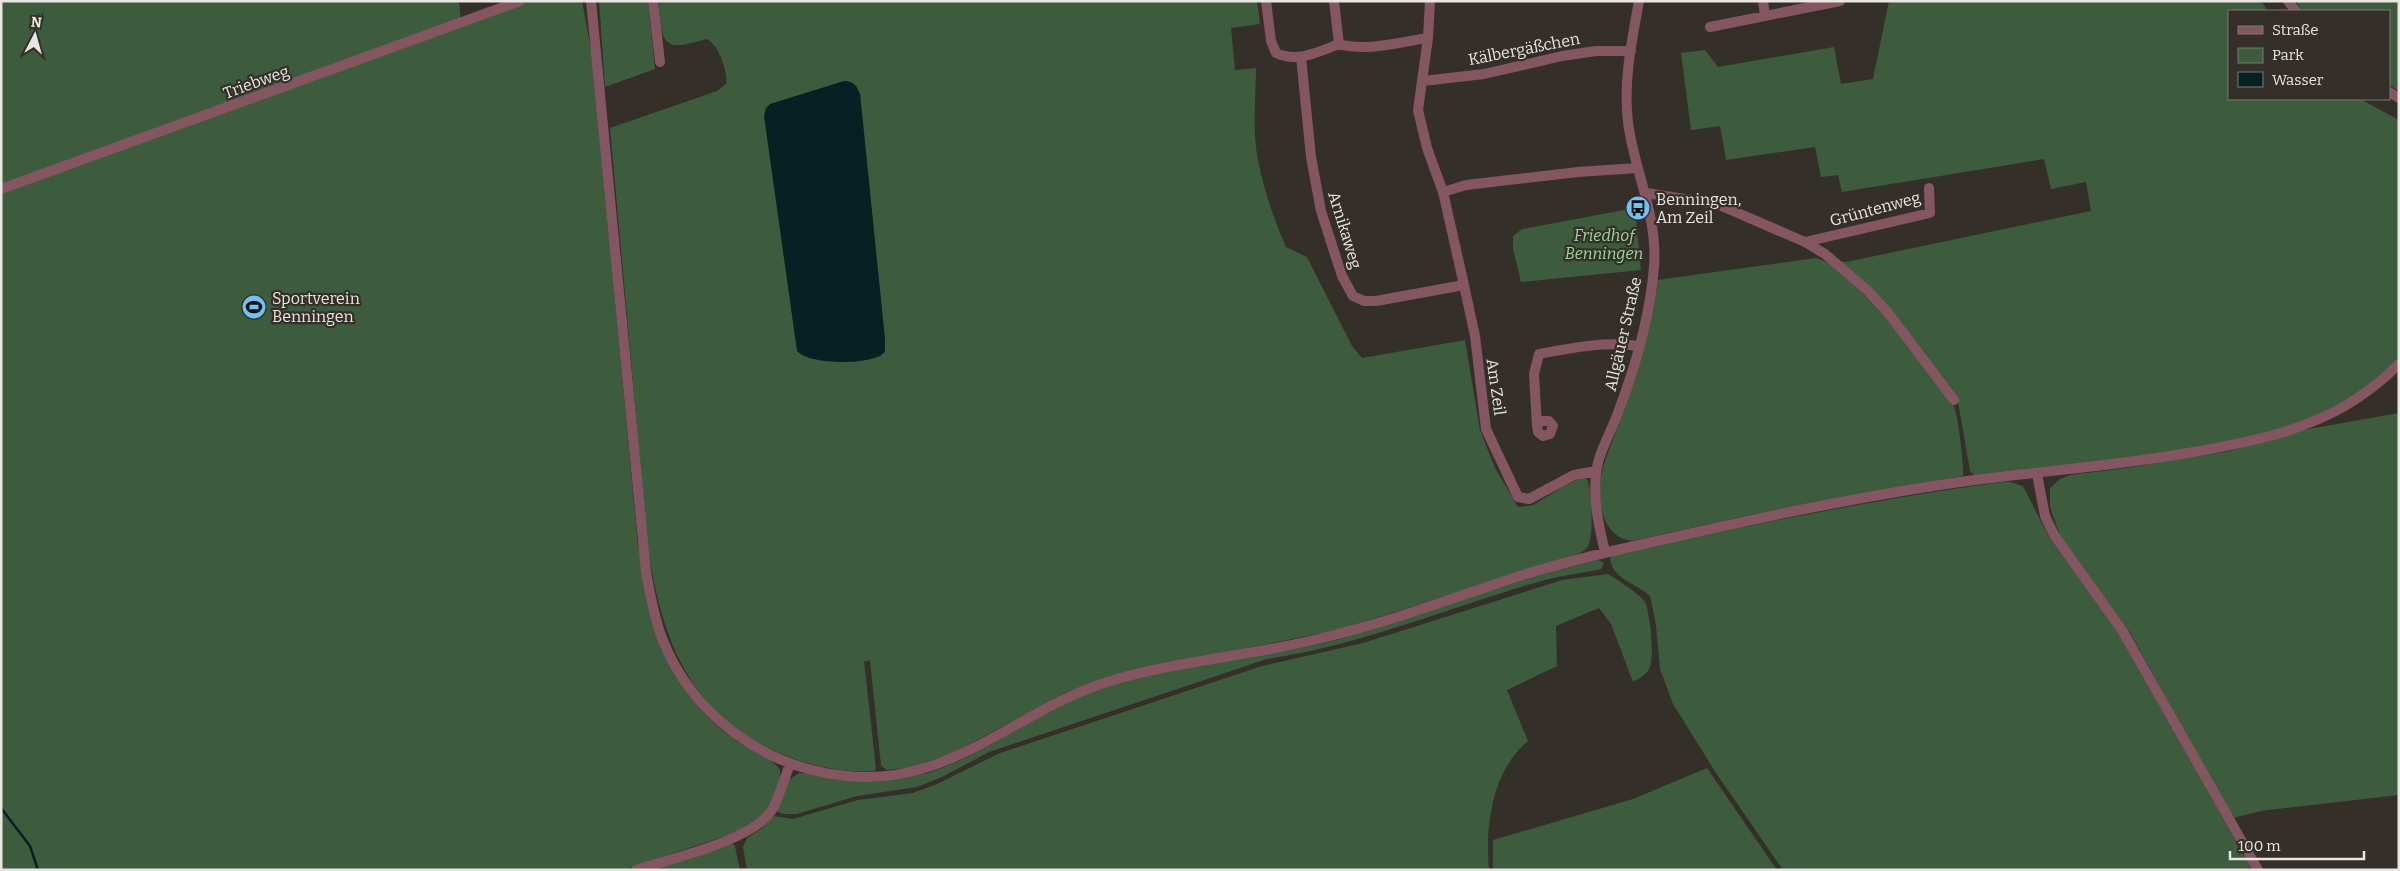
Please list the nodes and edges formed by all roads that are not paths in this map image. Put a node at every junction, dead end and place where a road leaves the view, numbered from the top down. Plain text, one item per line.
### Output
1 (520, 1) edge
2 (591, 1) edge
3 (653, 1) edge
4 (1266, 1) edge
5 (1334, 1) edge
6 (1430, 1) edge
7 (1639, 1) edge
8 (1763, 1) edge
9 (1840, 1) edge
10 (1765, 16) junction
11 (1710, 27) dead end
12 (1428, 38) junction
13 (1339, 44) junction
14 (1631, 51) junction
15 (1301, 57) junction
16 (660, 62) dead end
17 (1423, 81) junction
18 (1637, 168) junction
19 (1929, 188) dead end
20 (1, 189) edge
21 (1443, 192) junction
22 (1646, 193) junction
23 (1806, 242) junction
24 (1464, 285) junction
25 (1638, 346) junction
26 (2399, 364) edge
27 (1954, 400) dead end
28 (1537, 426) dead end
29 (1596, 471) junction
30 (2037, 474) junction
31 (1605, 552) junction
32 (790, 764) junction
33 (636, 870) edge
34 (2258, 870) edge

1 - 20 street, Triebweg
2 - 32 street
3 - 16 street
4 - 15 street
5 - 13 street
6 - 12 street, Am Zeil
7 - 14 street, Allgäuer Straße
8 - 10 street
9 - 10 street
10 - 11 street
12 - 13 street
12 - 17 street, Am Zeil
13 - 15 street
14 - 17 street, Kälbergäßchen
14 - 18 street, Allgäuer Straße
15 - 24 street, Arnikaweg
17 - 21 street, Am Zeil
18 - 21 street
18 - 22 street, Allgäuer Straße
19 - 23 street, Grüntenweg
21 - 24 street, Am Zeil
22 - 23 street
22 - 25 street, Allgäuer Straße
23 - 27 street
24 - 29 street, Am Zeil
25 - 28 street
25 - 29 street, Allgäuer Straße
26 - 30 street
29 - 31 street, Allgäuer Straße
30 - 31 street
30 - 34 street
31 - 32 street
32 - 33 street

